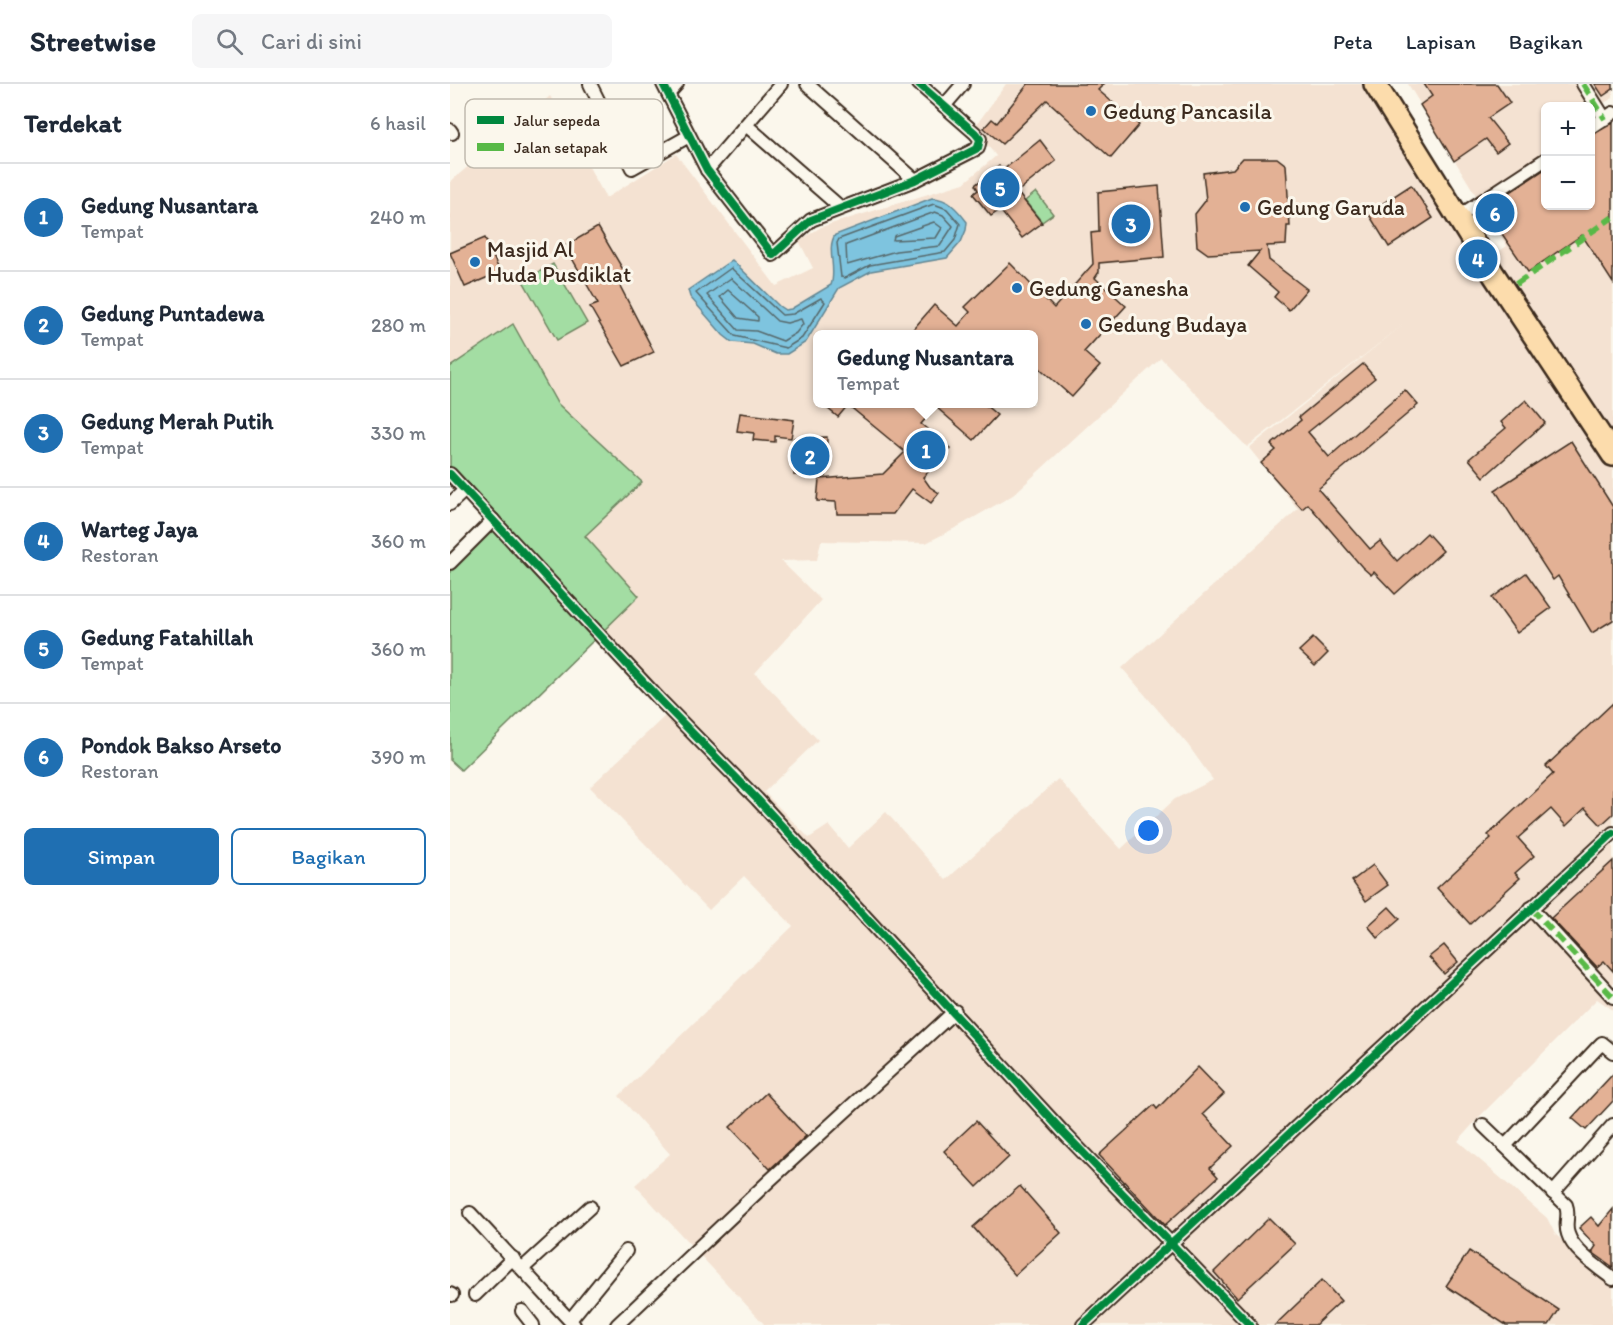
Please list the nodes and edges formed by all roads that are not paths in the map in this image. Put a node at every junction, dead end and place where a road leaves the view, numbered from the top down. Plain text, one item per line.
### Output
1 (590, 84) edge
2 (781, 84) edge
3 (807, 84) edge
4 (919, 84) edge
5 (963, 84) edge
6 (1375, 84) edge
7 (1390, 84) edge
8 (1583, 84) edge
9 (670, 87) edge
10 (598, 99) edge
11 (944, 106) junction
12 (1609, 116) edge
13 (746, 124) junction
14 (1595, 125) edge
15 (689, 136) junction
16 (663, 151) edge
17 (1541, 162) edge
18 (707, 170) junction
19 (915, 180) junction
20 (840, 207) junction
21 (1467, 212) junction
22 (1613, 434) edge
23 (1613, 455) edge
24 (450, 474) edge
25 (465, 490) junction
26 (450, 504) edge
27 (493, 520) junction
28 (450, 563) edge
29 (1613, 833) edge
30 (1531, 908) junction
31 (1613, 997) edge
32 (955, 1011) junction
33 (1613, 1052) edge
34 (1483, 1125) dead end
35 (1613, 1125) edge
36 (1505, 1146) junction
37 (1553, 1193) junction
38 (590, 1207) dead end
39 (470, 1213) dead end
40 (1171, 1245) junction
41 (626, 1251) dead end
42 (513, 1258) junction
43 (523, 1268) junction
44 (1613, 1279) edge
45 (475, 1295) dead end
46 (522, 1311) dead end
47 (572, 1322) edge
48 (533, 1325) edge
49 (616, 1325) edge
50 (1083, 1325) edge
51 (1250, 1325) edge

1 - 10 street
2 - 13 street
3 - 19 street
4 - 11 street
5 - 11 street
6 - 23 highway
7 - 21 highway
8 - 12 street
9 - 15 street
11 - 19 street
12 - 14 street
13 - 18 street
13 - 20 street
15 - 16 street
15 - 18 street
17 - 21 street
18 - 20 street
19 - 20 street
21 - 22 highway
24 - 25 street
25 - 26 street
25 - 27 street
27 - 28 street
27 - 32 street
29 - 30 street
30 - 31 street
30 - 40 street
32 - 40 street
32 - 49 street
33 - 36 street
34 - 36 street
35 - 37 street
36 - 37 street
37 - 44 street
38 - 43 street
39 - 42 street
40 - 50 street
40 - 51 street
41 - 47 street
42 - 43 street
42 - 45 street
43 - 47 street
46 - 48 street

